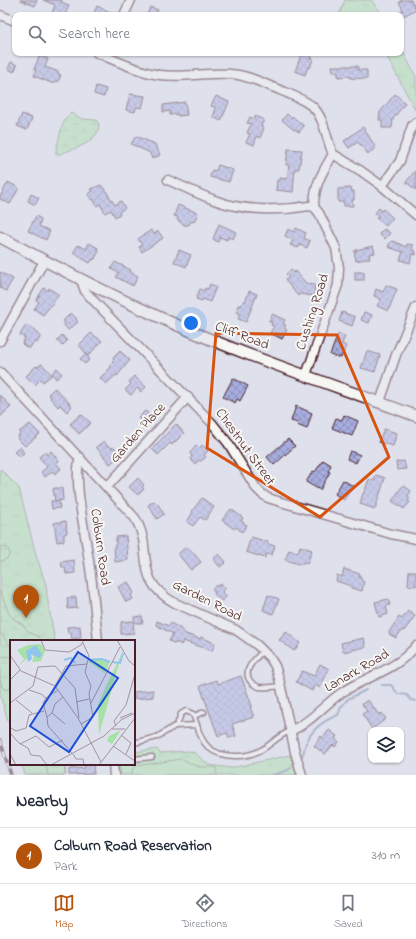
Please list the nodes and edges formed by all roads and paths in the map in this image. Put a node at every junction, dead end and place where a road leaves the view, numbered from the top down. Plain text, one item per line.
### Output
1 (131, 0) edge
2 (125, 12) edge
3 (0, 15) edge
4 (12, 20) edge
5 (108, 56) edge
6 (416, 122) edge
7 (334, 154) junction
8 (168, 180) dead end
9 (382, 186) junction
10 (314, 208) junction
11 (416, 215) edge
12 (0, 237) edge
13 (44, 261) junction
14 (81, 280) junction
15 (416, 307) edge
16 (0, 341) edge
17 (0, 372) edge
18 (306, 375) junction
19 (188, 397) junction
20 (380, 402) junction
21 (416, 416) edge
22 (80, 457) junction
23 (107, 487) junction
24 (416, 539) edge
25 (98, 640) edge
26 (416, 646) edge
27 (263, 650) junction
28 (281, 686) junction
29 (204, 712) dead end
30 (194, 716) junction
31 (177, 725) junction
32 (197, 725) junction
33 (290, 731) junction
34 (135, 743) edge
35 (152, 757) dead end
36 (135, 759) edge
37 (113, 765) edge
38 (114, 775) edge
39 (302, 775) edge

1 - 2 street
3 - 4 street
5 - 7 street
6 - 9 street
7 - 9 street
7 - 10 street
8 - 10 street
9 - 11 street
10 - 18 street, Cushing Road
12 - 13 street, Cliff Road
13 - 14 street, Cliff Road
13 - 16 street
14 - 18 street, Cliff Road
14 - 19 street, Chestnut Street
15 - 20 street
17 - 22 street, Garden Road
18 - 20 street, Cliff Road
19 - 23 street, Garden Place
19 - 24 street, Chestnut Street
20 - 21 street, Cliff Road
22 - 23 street, Garden Road
22 - 25 street, Colburn Road
23 - 27 street, Garden Road
26 - 33 street, Lanark Road
27 - 28 street, Garden Road
27 - 28 lane
28 - 33 street, Garden Road
29 - 30 lane
30 - 31 lane
30 - 32 lane
31 - 32 lane
31 - 34 lane
32 - 33 lane
33 - 39 street, Garden Road
35 - 36 lane
37 - 38 street

